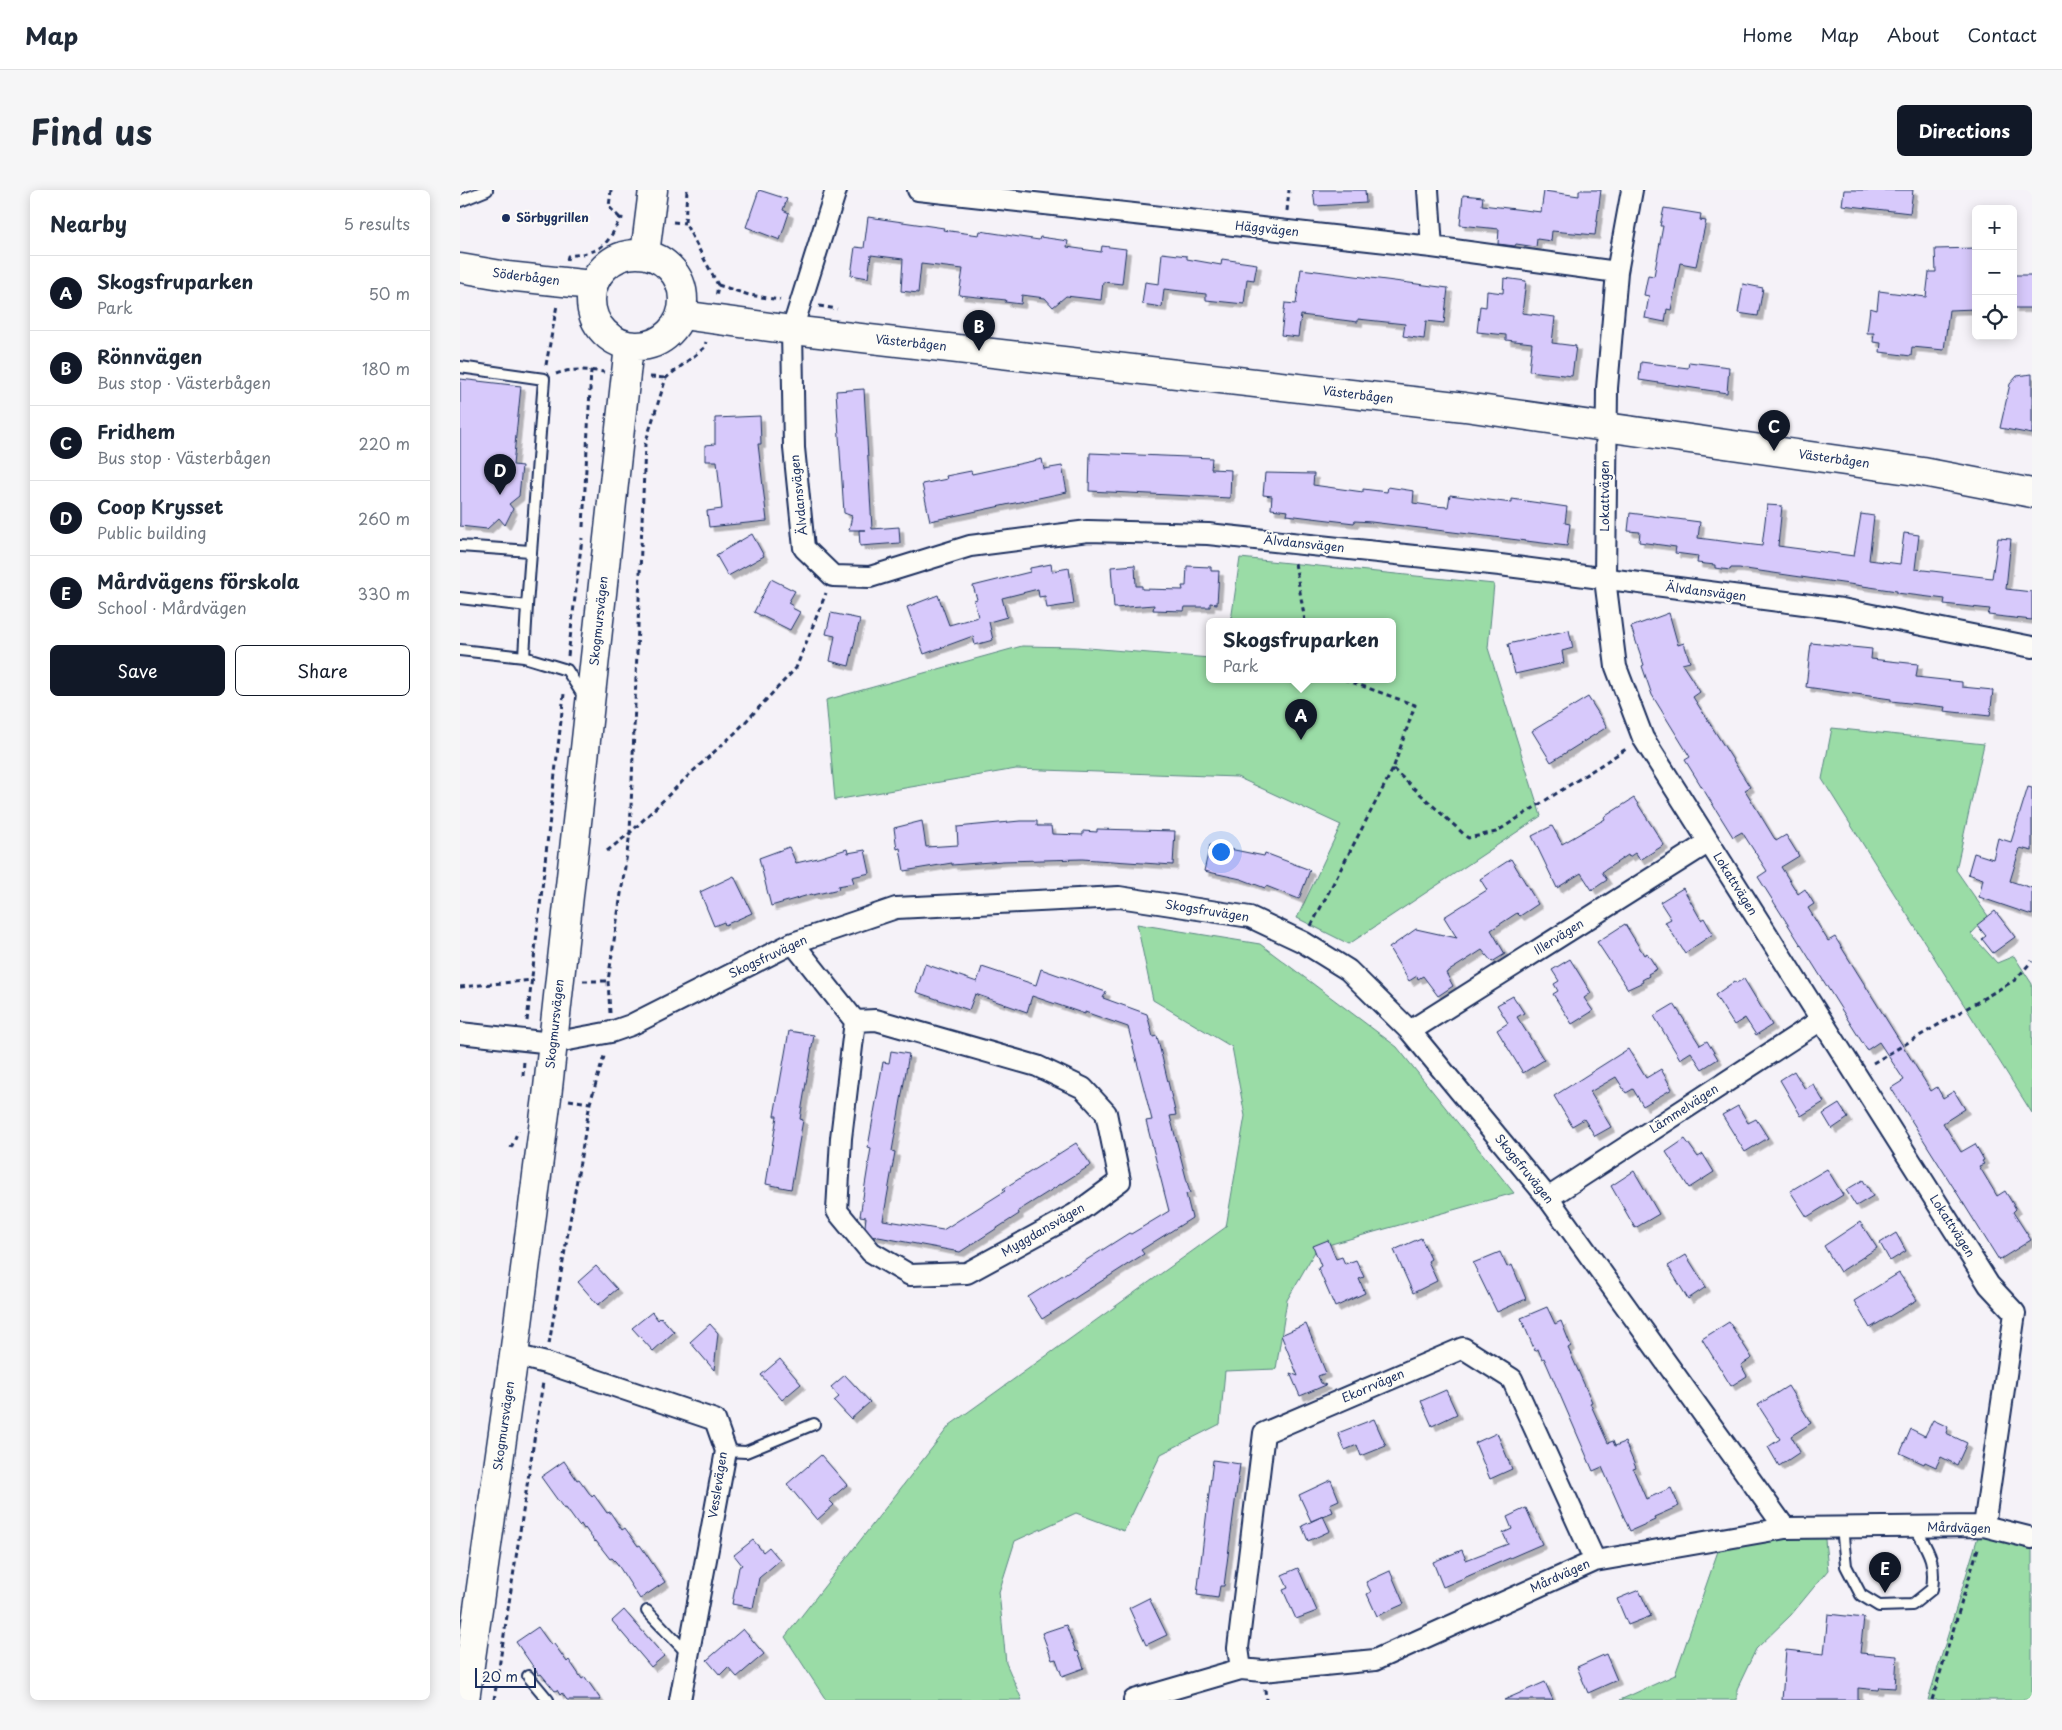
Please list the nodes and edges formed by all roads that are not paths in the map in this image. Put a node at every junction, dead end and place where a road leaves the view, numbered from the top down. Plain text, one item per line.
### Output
1 (487, 190) edge
2 (653, 190) edge
3 (836, 190) edge
4 (918, 190) edge
5 (1428, 190) edge
6 (1632, 190) edge
7 (460, 201) edge
8 (1432, 247) junction
9 (645, 254) junction
10 (460, 268) edge
11 (1617, 272) junction
12 (592, 285) junction
13 (682, 315) junction
14 (792, 330) junction
15 (629, 346) junction
16 (460, 367) edge
17 (1605, 428) junction
18 (2032, 493) edge
19 (460, 546) edge
20 (530, 551) junction
21 (1605, 580) junction
22 (460, 598) edge
23 (527, 606) junction
24 (2032, 647) edge
25 (460, 650) edge
26 (524, 657) junction
27 (590, 706) junction
28 (1708, 842) junction
29 (793, 943) junction
30 (1821, 1020) junction
31 (855, 1021) junction
32 (1410, 1031) junction
33 (460, 1033) edge
34 (552, 1043) junction
35 (1548, 1198) junction
36 (2023, 1310) edge
37 (514, 1355) junction
38 (814, 1424) dead end
39 (726, 1451) junction
40 (1984, 1526) junction
41 (1915, 1527) junction
42 (1785, 1528) junction
43 (1842, 1528) junction
44 (2032, 1538) edge
45 (1595, 1561) junction
46 (647, 1611) dead end
47 (688, 1654) junction
48 (1241, 1669) junction
49 (528, 1676) dead end
50 (466, 1700) edge
51 (548, 1700) edge
52 (680, 1700) edge
53 (1134, 1700) edge

1 - 7 lane
2 - 9 street
3 - 14 street, Älvdansvägen
4 - 8 street, Häggvägen
5 - 8 street
6 - 11 street, Lokattvägen
8 - 11 street, Häggvägen
9 - 12 street
9 - 13 street
10 - 12 street, Söderbågen
11 - 17 street, Lokattvägen
12 - 15 street
13 - 14 street, Västerbågen
13 - 15 street
14 - 17 street, Västerbågen
14 - 21 street, Älvdansvägen
15 - 27 street, Skogmursvägen
16 - 20 lane
17 - 18 street, Västerbågen
17 - 21 street, Lokattvägen
19 - 20 lane
20 - 23 lane
21 - 24 street, Älvdansvägen
21 - 28 street, Lokattvägen
22 - 23 lane
23 - 26 lane
25 - 26 lane
26 - 27 lane
27 - 34 street, Skogmursvägen
28 - 30 street, Lokattvägen
28 - 32 street, Illervägen
29 - 31 street
29 - 32 street, Skogsfruvägen
29 - 34 street, Skogsfruvägen
30 - 35 street, Lämmelvägen
30 - 36 street, Lokattvägen
31 - 31 street, Myggdansvägen
32 - 35 street, Skogsfruvägen
33 - 34 street, Skogsfruvägen
34 - 37 street, Skogmursvägen
35 - 42 street, Skogsfruvägen
36 - 40 street, Lokattvägen
37 - 39 street, Vesslevägen
37 - 50 street, Skogmursvägen
38 - 39 lane
39 - 47 street, Vesslevägen
40 - 41 street, Mårdvägen
40 - 44 street, Mårdvägen
41 - 43 street, Mårdvägen
41 - 43 lane
42 - 43 street, Mårdvägen
42 - 45 street, Mårdvägen
45 - 48 street, Mårdvägen
45 - 48 street, Ekorrvägen
46 - 47 lane
47 - 52 street, Vesslevägen
48 - 53 street, Mårdvägen
49 - 51 lane

